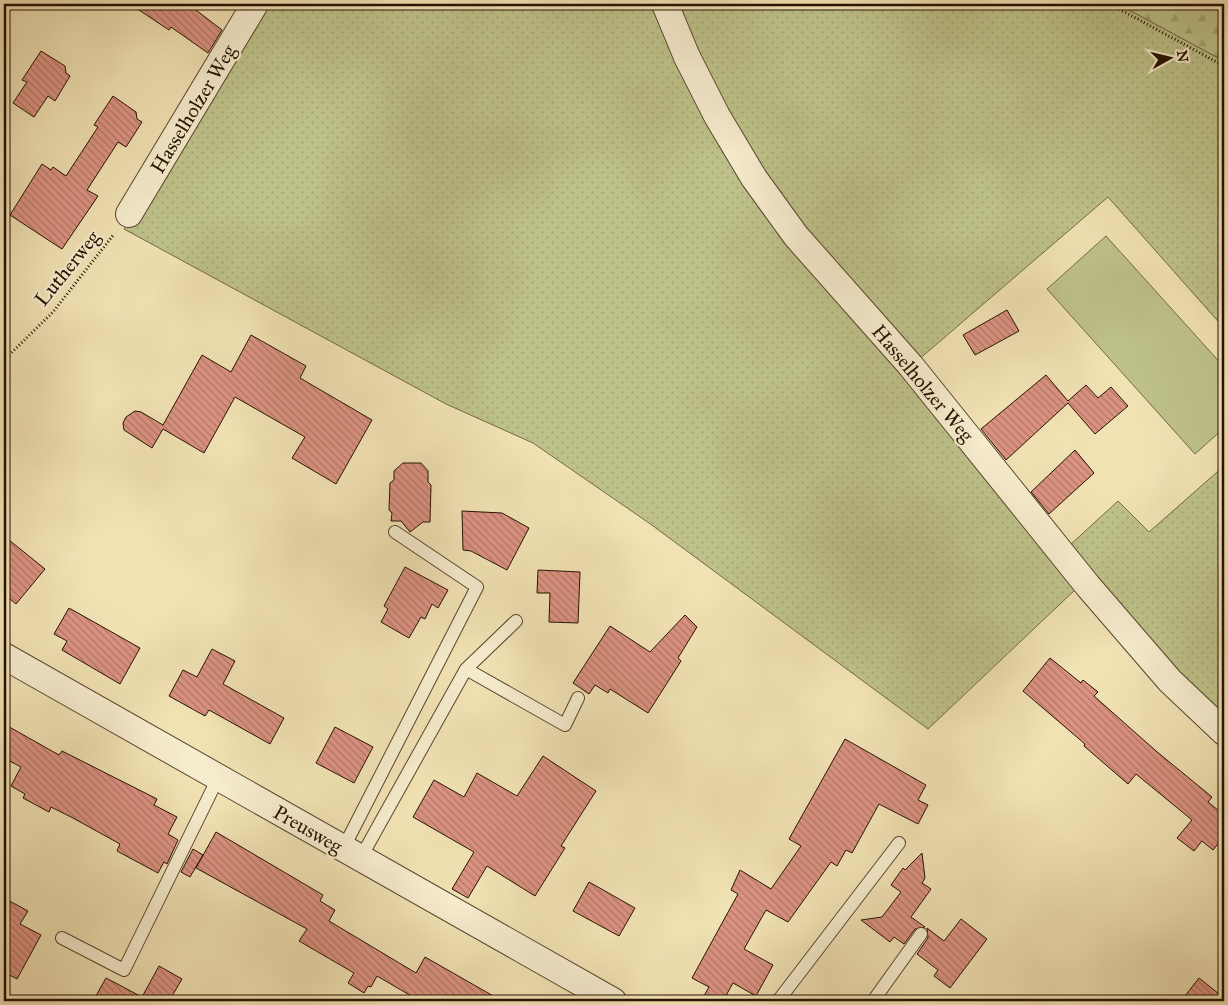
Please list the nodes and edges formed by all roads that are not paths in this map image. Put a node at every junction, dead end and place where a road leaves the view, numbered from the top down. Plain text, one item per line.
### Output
1 (256, 4) edge
2 (666, 4) edge
3 (130, 214) road end
4 (395, 532) dead end
5 (516, 621) dead end
6 (4, 656) edge
7 (466, 670) junction
8 (578, 698) dead end
9 (1224, 732) edge
10 (218, 778) junction
11 (899, 843) dead end
12 (351, 854) junction
13 (922, 934) dead end
14 (62, 938) dead end
15 (613, 1001) edge
16 (778, 1001) edge
17 (873, 1001) edge

1 - 3 street, Hasselholzer Weg
2 - 9 street, Hasselholzer Weg
4 - 12 lane
5 - 7 lane
6 - 10 street, Preusweg
7 - 8 lane
7 - 12 lane
10 - 12 street, Preusweg
10 - 14 lane
11 - 16 lane
12 - 15 street, Preusweg
13 - 17 lane

